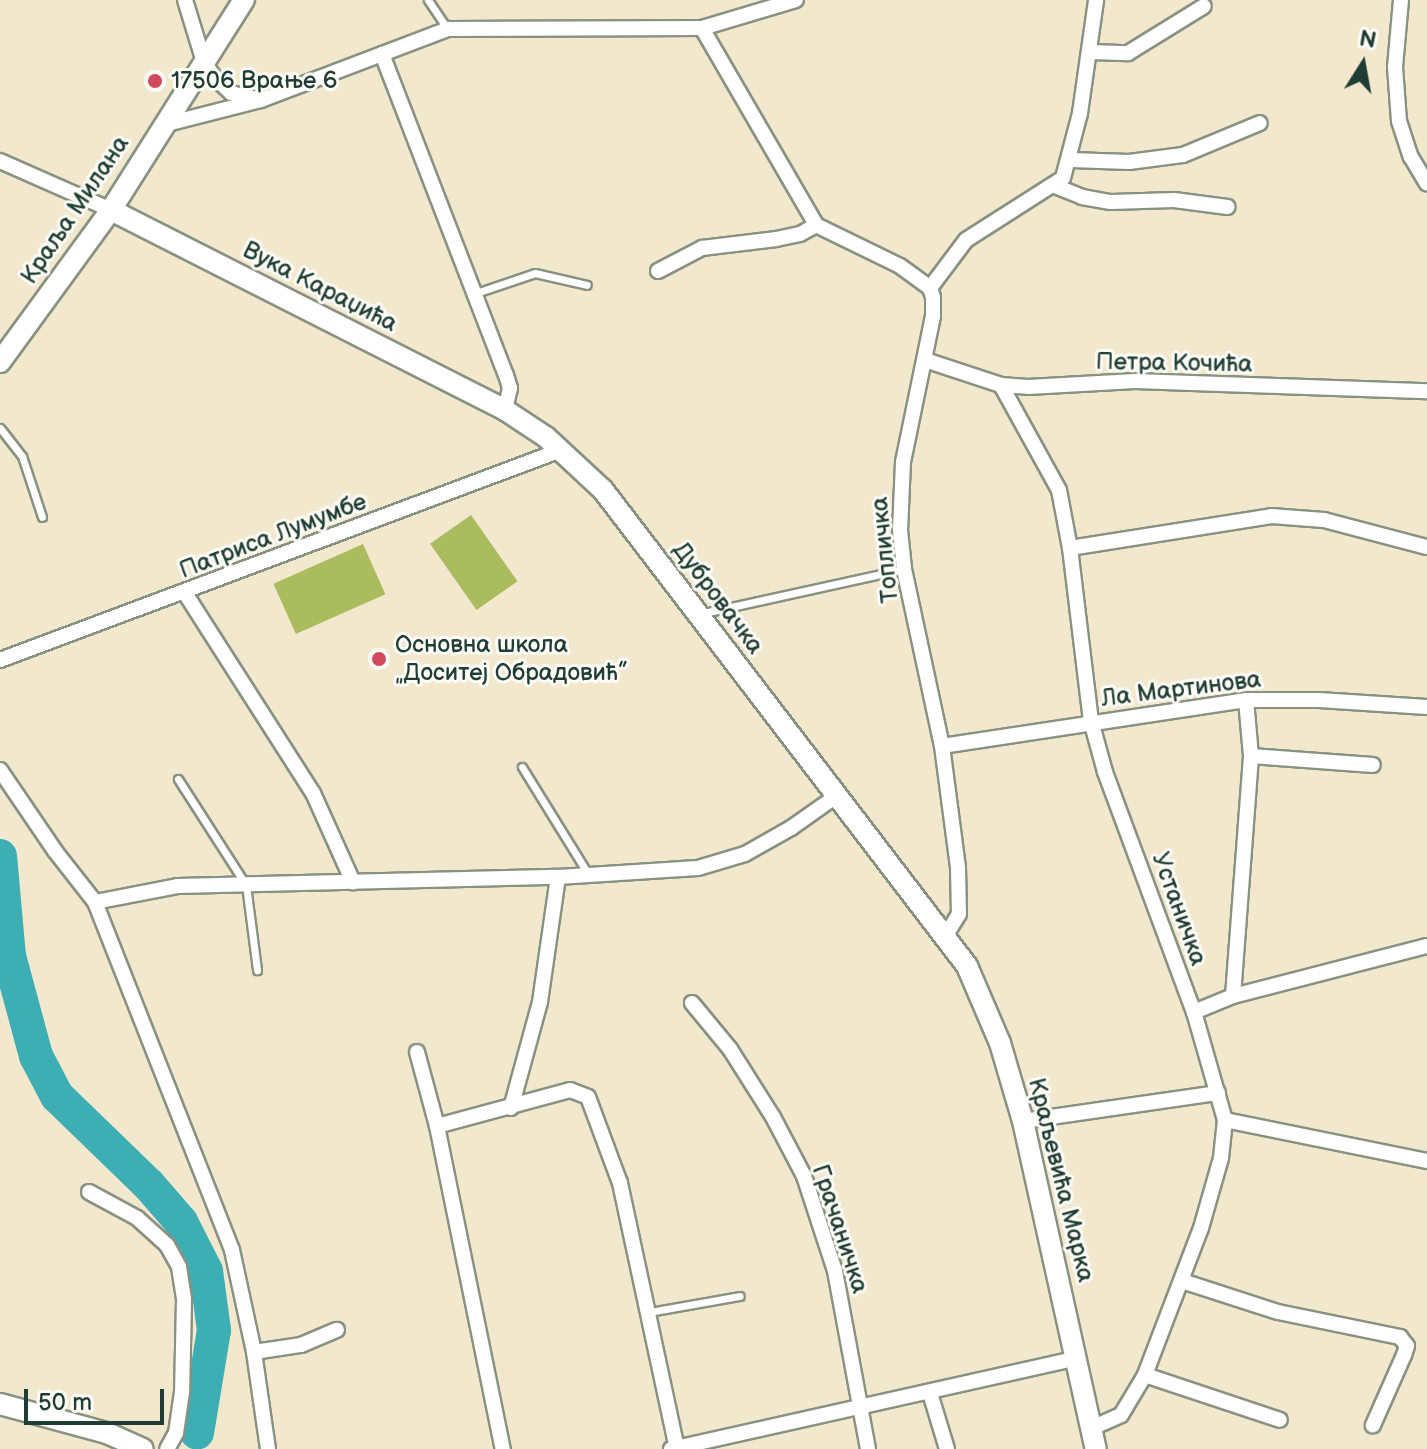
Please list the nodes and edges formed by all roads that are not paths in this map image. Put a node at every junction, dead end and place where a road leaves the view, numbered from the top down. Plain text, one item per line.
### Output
1 (244, 0) edge
2 (428, 0) edge
3 (796, 0) edge
4 (1096, 0) edge
5 (1401, 0) edge
6 (186, 5) edge
7 (1204, 6) dead end
8 (702, 28) junction
9 (448, 29) junction
10 (1091, 52) junction
11 (382, 54) junction
12 (204, 62) junction
13 (261, 100) junction
14 (1260, 123) dead end
15 (163, 125) junction
16 (1071, 160) junction
17 (0, 161) edge
18 (1427, 184) edge
19 (1055, 186) junction
20 (1228, 207) dead end
21 (111, 210) junction
22 (816, 225) junction
23 (658, 271) dead end
24 (587, 285) dead end
25 (930, 288) junction
26 (474, 294) junction
27 (925, 360) junction
28 (0, 362) edge
29 (1001, 385) junction
30 (1427, 391) edge
31 (505, 410) junction
32 (0, 428) edge
33 (561, 450) junction
34 (42, 517) dead end
35 (1427, 547) edge
36 (1070, 548) junction
37 (904, 569) junction
38 (185, 593) junction
39 (698, 614) junction
40 (0, 660) edge
41 (1246, 700) junction
42 (1427, 707) edge
43 (1091, 721) junction
44 (942, 746) junction
45 (1251, 756) junction
46 (1373, 765) dead end
47 (522, 767) dead end
48 (0, 770) edge
49 (178, 779) dead end
50 (835, 797) junction
51 (588, 875) junction
52 (558, 877) junction
53 (353, 882) junction
54 (246, 885) junction
55 (95, 902) junction
56 (946, 935) junction
57 (1427, 946) edge
58 (257, 970) dead end
59 (1233, 996) junction
60 (692, 1003) dead end
61 (1194, 1012) junction
62 (417, 1052) dead end
63 (1218, 1093) junction
64 (511, 1108) junction
65 (1225, 1120) junction
66 (1023, 1121) junction
67 (437, 1126) junction
68 (1427, 1161) edge
69 (89, 1192) dead end
70 (1182, 1281) junction
71 (740, 1296) dead end
72 (649, 1312) junction
73 (337, 1330) dead end
74 (254, 1352) junction
75 (1077, 1358) junction
76 (1145, 1375) junction
77 (930, 1393) junction
78 (0, 1404) edge
79 (863, 1407) junction
80 (1280, 1420) dead end
81 (1373, 1425) dead end
82 (1092, 1428) junction
83 (143, 1449) edge
84 (167, 1449) edge
85 (268, 1449) edge
86 (503, 1449) edge
87 (675, 1449) edge
88 (868, 1449) edge
89 (947, 1449) edge
90 (1096, 1449) edge

1 - 12 main road, Краља Милана
2 - 9 lane
3 - 8 street
4 - 10 street
5 - 18 street
6 - 12 street
7 - 10 street
8 - 9 street
8 - 22 street
9 - 11 street
10 - 16 street
11 - 13 street
11 - 26 street
12 - 13 street
12 - 15 main road, Краља Милана
13 - 15 street
14 - 16 street
15 - 21 main road, Краља Милана
16 - 19 street
17 - 21 street
19 - 20 street
19 - 25 street
21 - 28 main road, Краља Милана
21 - 31 main road, Вука Караџића
22 - 23 street
22 - 25 street
24 - 26 lane
25 - 27 street, Топличка
26 - 31 street
27 - 29 street, Петра Кочића
27 - 37 street, Топличка
29 - 30 street, Петра Кочића
29 - 36 street, Устаничка
31 - 33 main road, Дубровачка
32 - 34 lane
33 - 38 street, Патриса Лумумбе
33 - 39 main road, Дубровачка
35 - 36 street
36 - 43 street, Устаничка
37 - 39 lane
37 - 44 street, Топличка
38 - 40 street, Патриса Лумумбе
38 - 53 street
39 - 50 main road, Дубровачка
41 - 42 street, Ла Мартинова
41 - 43 street, Ла Мартинова
41 - 45 street
43 - 44 street, Ла Мартинова
43 - 61 street, Устаничка
44 - 56 street, Топличка
45 - 46 street
45 - 59 street
47 - 51 lane
48 - 55 street
49 - 54 lane
50 - 51 street
50 - 56 main road, Дубровачка
51 - 52 street
52 - 53 street
52 - 64 street
53 - 54 street
54 - 55 street
54 - 58 lane
55 - 74 street
56 - 66 main road, Краљевића Марка
57 - 59 street
59 - 61 street
60 - 79 street, Грачаничка
61 - 63 street, Устаничка
62 - 67 street
63 - 65 street, Устаничка
63 - 66 street
64 - 67 street
64 - 72 street
65 - 68 street
65 - 70 street, Устаничка
66 - 75 main road, Краљевића Марка
67 - 86 street
69 - 84 street
70 - 76 street, Устаничка
70 - 81 street
71 - 72 lane
72 - 87 street
73 - 74 street
74 - 85 street
75 - 77 street
75 - 82 main road, Краљевића Марка
76 - 80 street
76 - 82 street, Устаничка
77 - 79 street
77 - 89 street
78 - 83 main road
79 - 87 street
79 - 88 street, Грачаничка
82 - 90 main road, Краљевића Марка

